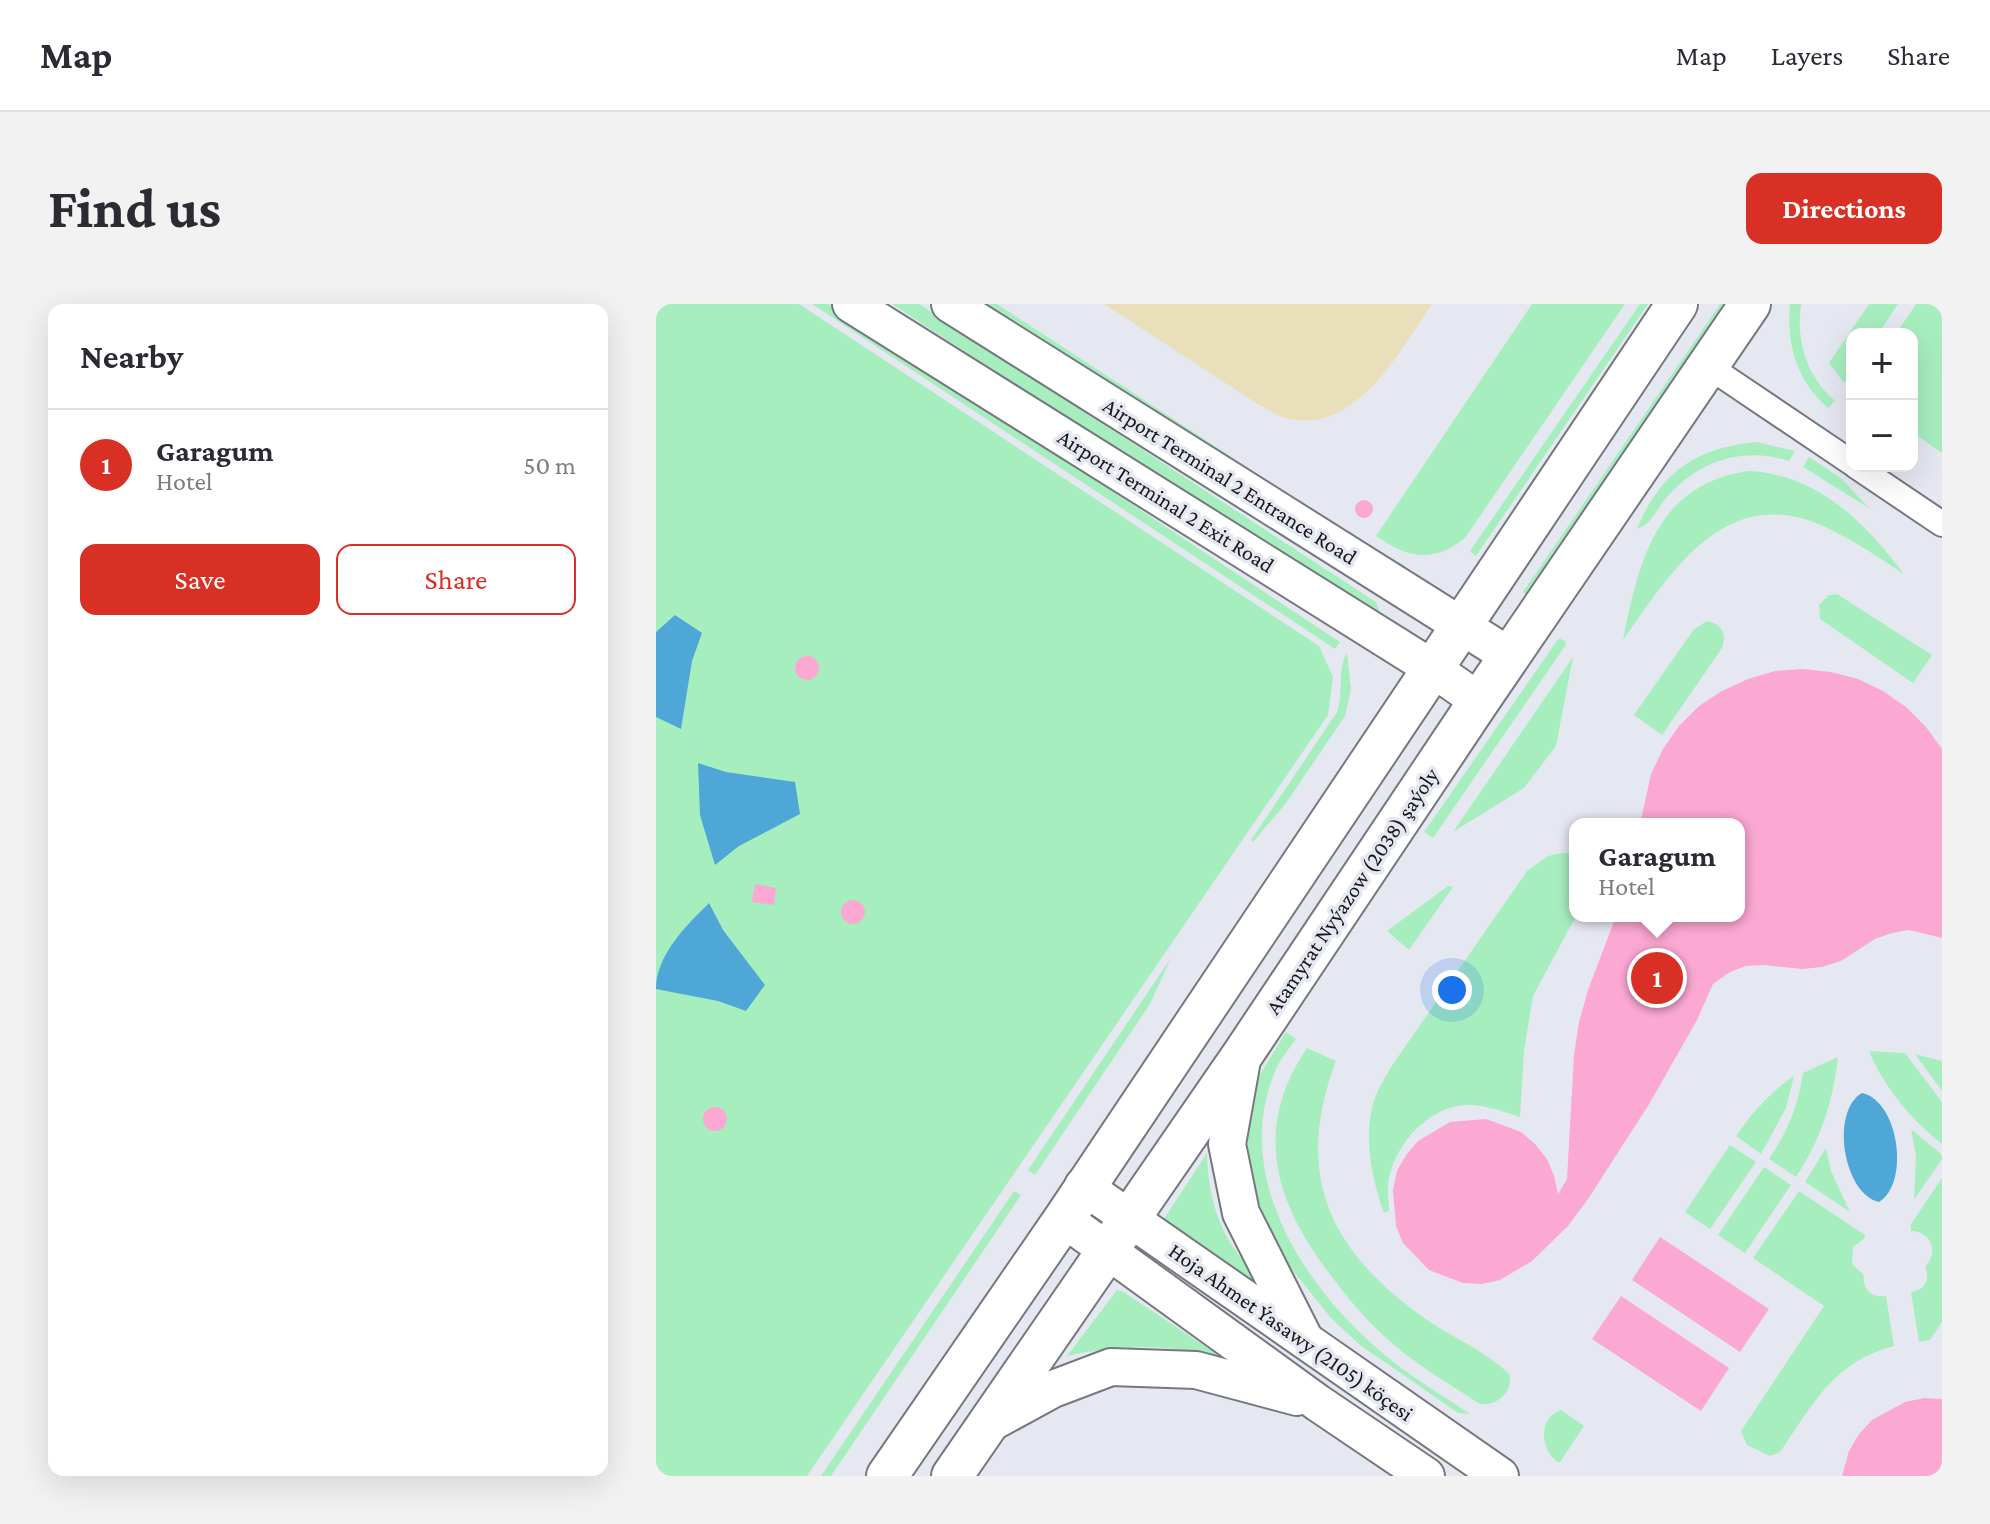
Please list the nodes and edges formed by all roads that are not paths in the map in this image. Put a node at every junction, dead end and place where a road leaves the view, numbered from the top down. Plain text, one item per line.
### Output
1 (851, 304) edge
2 (950, 304) edge
3 (1677, 304) edge
4 (1750, 304) edge
5 (1708, 366) junction
6 (1846, 459) edge
7 (1866, 472) edge
8 (1942, 524) edge
9 (1460, 626) junction
10 (1511, 657) junction
11 (1432, 668) junction
12 (1479, 701) junction
13 (1243, 1054) junction
14 (1074, 1202) junction
15 (1117, 1234) junction
16 (1308, 1344) junction
17 (1318, 1403) junction
18 (984, 1426) junction
19 (887, 1476) edge
20 (952, 1476) edge
21 (1426, 1476) edge
22 (1500, 1476) edge

1 - 11 main road, Airport Terminal 2 Exit Road
2 - 9 main road, Airport Terminal 2 Entrance Road
3 - 9 main road
4 - 5 main road, Atamyrat Nyýazow (2038) şaýoly
5 - 6 street
5 - 10 main road, Atamyrat Nyýazow (2038) şaýoly
7 - 8 street
9 - 10 main road, Airport Terminal 2 Entrance Road
9 - 11 main road
10 - 12 main road, Atamyrat Nyýazow (2038) şaýoly
11 - 12 main road, Airport Terminal 2 Exit Road
11 - 14 main road
12 - 13 main road, Atamyrat Nyýazow (2038) şaýoly
13 - 15 main road, Atamyrat Nyýazow (2038) şaýoly
13 - 16 main road
14 - 15 main road, Hoja Ahmet Ýasawy (2105) köçesi
14 - 19 main road
15 - 16 main road, Hoja Ahmet Ýasawy (2105) köçesi
15 - 17 main road, Hoja Ahmet Ýasawy (2105) köçesi
15 - 18 main road, Atamyrat Nyýazow (2038) şaýoly
16 - 22 main road, Hoja Ahmet Ýasawy (2105) köçesi
17 - 18 main road
17 - 21 main road, Hoja Ahmet Ýasawy (2105) köçesi
18 - 20 main road, Atamyrat Nyýazow (2038) şaýoly

